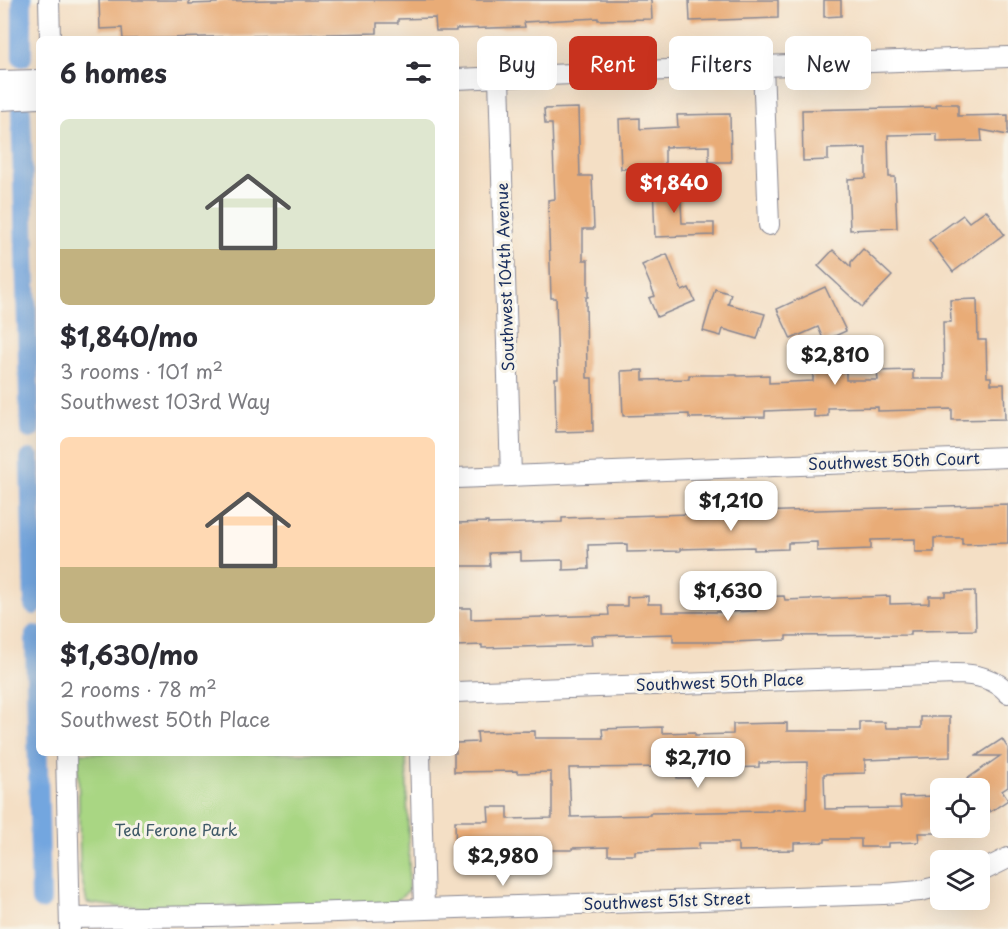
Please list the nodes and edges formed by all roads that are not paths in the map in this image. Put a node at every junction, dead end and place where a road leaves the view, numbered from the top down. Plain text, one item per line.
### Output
1 (49, 0) edge
2 (50, 36) edge
3 (1008, 57) edge
4 (773, 66) edge
5 (669, 70) edge
6 (557, 75) edge
7 (459, 79) edge
8 (477, 79) edge
9 (0, 81) edge
10 (36, 81) edge
11 (499, 90) edge
12 (764, 90) edge
13 (36, 98) edge
14 (0, 100) edge
15 (770, 225) dead end
16 (1008, 457) edge
17 (511, 476) junction
18 (459, 478) edge
19 (459, 692) edge
20 (1008, 693) edge
21 (66, 756) edge
22 (420, 756) edge
23 (1008, 858) edge
24 (990, 867) edge
25 (930, 888) edge
26 (424, 909) junction
27 (70, 923) edge
28 (213, 923) edge

1 - 2 street
3 - 4 street
5 - 6 street
7 - 8 street
9 - 10 street
11 - 17 street, Southwest 104th Avenue
12 - 15 street
13 - 14 street
16 - 17 street, Southwest 50th Court
17 - 18 street, Southwest 50th Court
19 - 20 street, Southwest 50th Place
21 - 27 street
22 - 26 street
23 - 24 street
25 - 26 street, Southwest 51st Street
26 - 28 street, Southwest 51st Street
27 - 28 street, Southwest 51st Street

